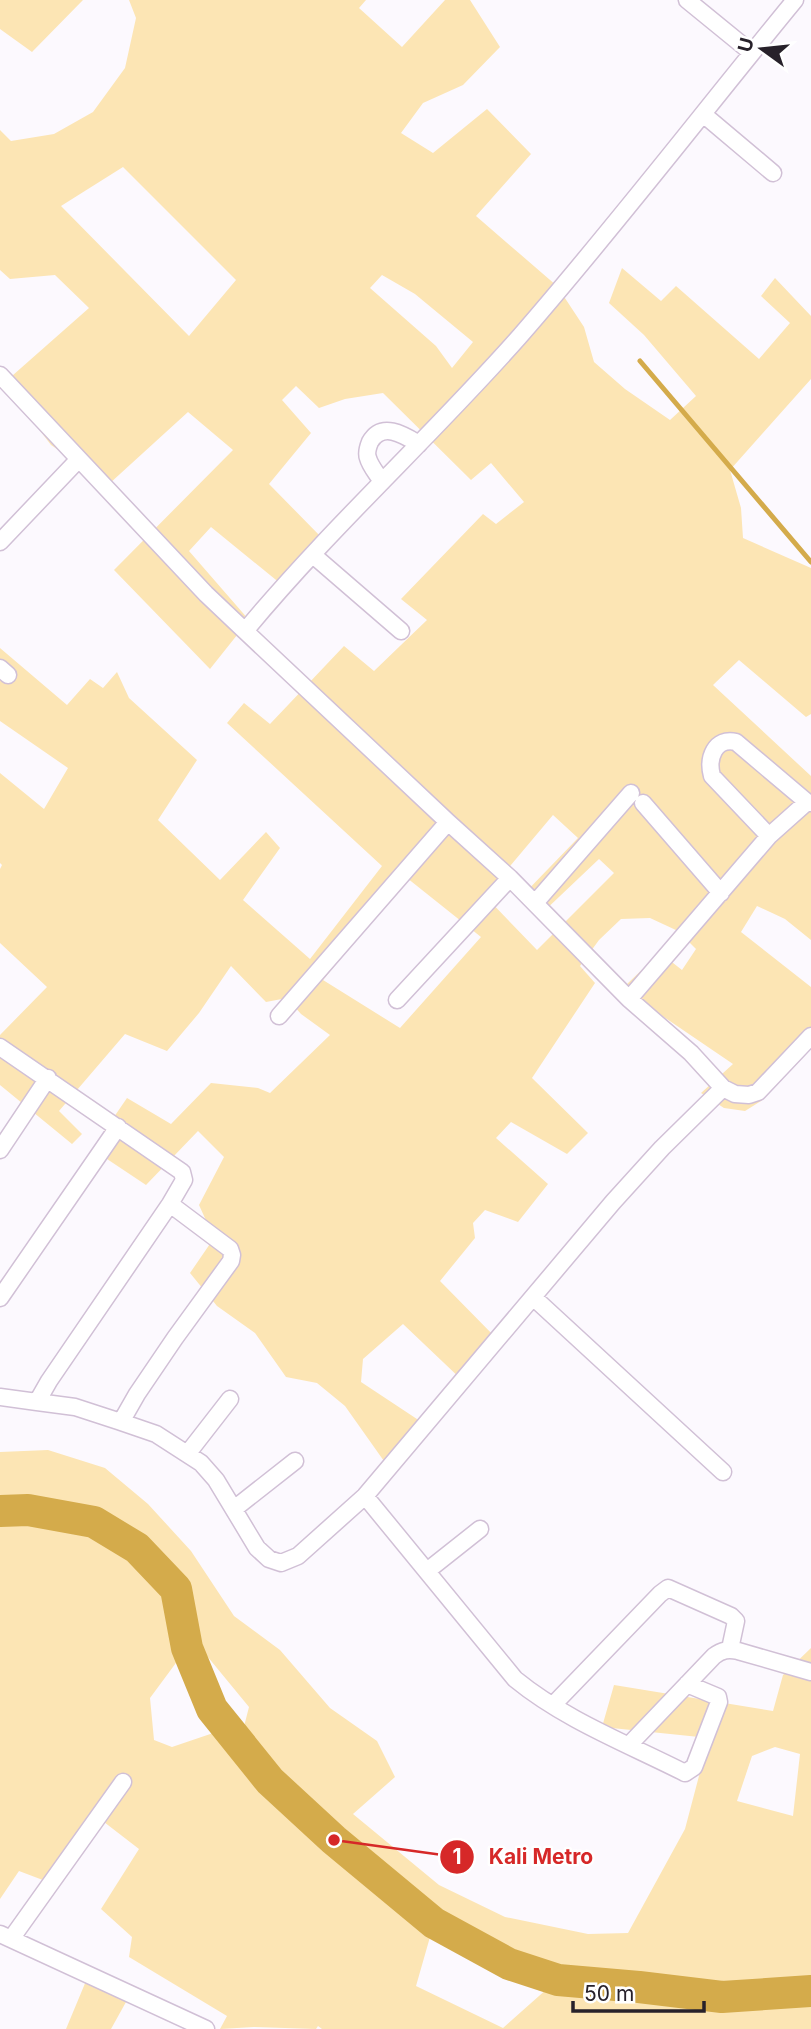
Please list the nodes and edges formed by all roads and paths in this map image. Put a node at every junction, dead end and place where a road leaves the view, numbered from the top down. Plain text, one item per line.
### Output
1 (687, 0) edge
2 (795, 0) edge
3 (752, 53) junction
4 (703, 114) junction
5 (774, 173) dead end
6 (0, 375) edge
7 (419, 444) junction
8 (79, 459) junction
9 (382, 482) junction
10 (0, 542) edge
11 (313, 555) junction
12 (245, 631) junction
13 (401, 631) dead end
14 (809, 802) edge
15 (448, 822) junction
16 (769, 836) junction
17 (510, 878) junction
18 (721, 892) junction
19 (535, 903) junction
20 (629, 999) junction
21 (397, 1000) dead end
22 (279, 1016) dead end
23 (811, 1036) edge
24 (0, 1047) edge
25 (48, 1078) junction
26 (723, 1088) junction
27 (118, 1127) junction
28 (0, 1150) edge
29 (170, 1205) junction
30 (533, 1297) junction
31 (0, 1298) edge
32 (0, 1397) edge
33 (230, 1399) dead end
34 (37, 1402) junction
35 (121, 1422) junction
36 (188, 1453) junction
37 (295, 1461) dead end
38 (723, 1472) dead end
39 (365, 1496) junction
40 (234, 1509) junction
41 (480, 1530) dead end
42 (427, 1571) junction
43 (730, 1649) junction
44 (811, 1672) edge
45 (687, 1684) junction
46 (553, 1705) junction
47 (629, 1745) junction
48 (122, 1782) dead end
49 (6, 1937) edge
50 (206, 2029) edge

1 - 3 street
2 - 3 street
3 - 4 street
4 - 5 street
4 - 7 street
6 - 8 street
7 - 9 street
7 - 9 street
8 - 10 street
8 - 12 street
9 - 11 street
11 - 12 street
11 - 13 street
12 - 15 street
14 - 16 street
14 - 16 street
15 - 17 street
15 - 22 street
16 - 18 street
17 - 19 street
17 - 21 street
18 - 19 street
18 - 20 street
19 - 20 street
20 - 26 street
23 - 26 street
24 - 25 street
25 - 27 street
25 - 28 street
26 - 30 street
27 - 29 street
27 - 31 street
29 - 34 street
29 - 35 street
30 - 38 street
30 - 39 street
32 - 34 street
33 - 36 street
34 - 35 street
35 - 36 street
36 - 40 street
37 - 40 street
39 - 40 street
39 - 42 street
41 - 42 street
42 - 46 street
43 - 44 street
43 - 45 street
43 - 46 street
45 - 47 street
45 - 47 street
46 - 47 street
48 - 49 street
49 - 50 street

